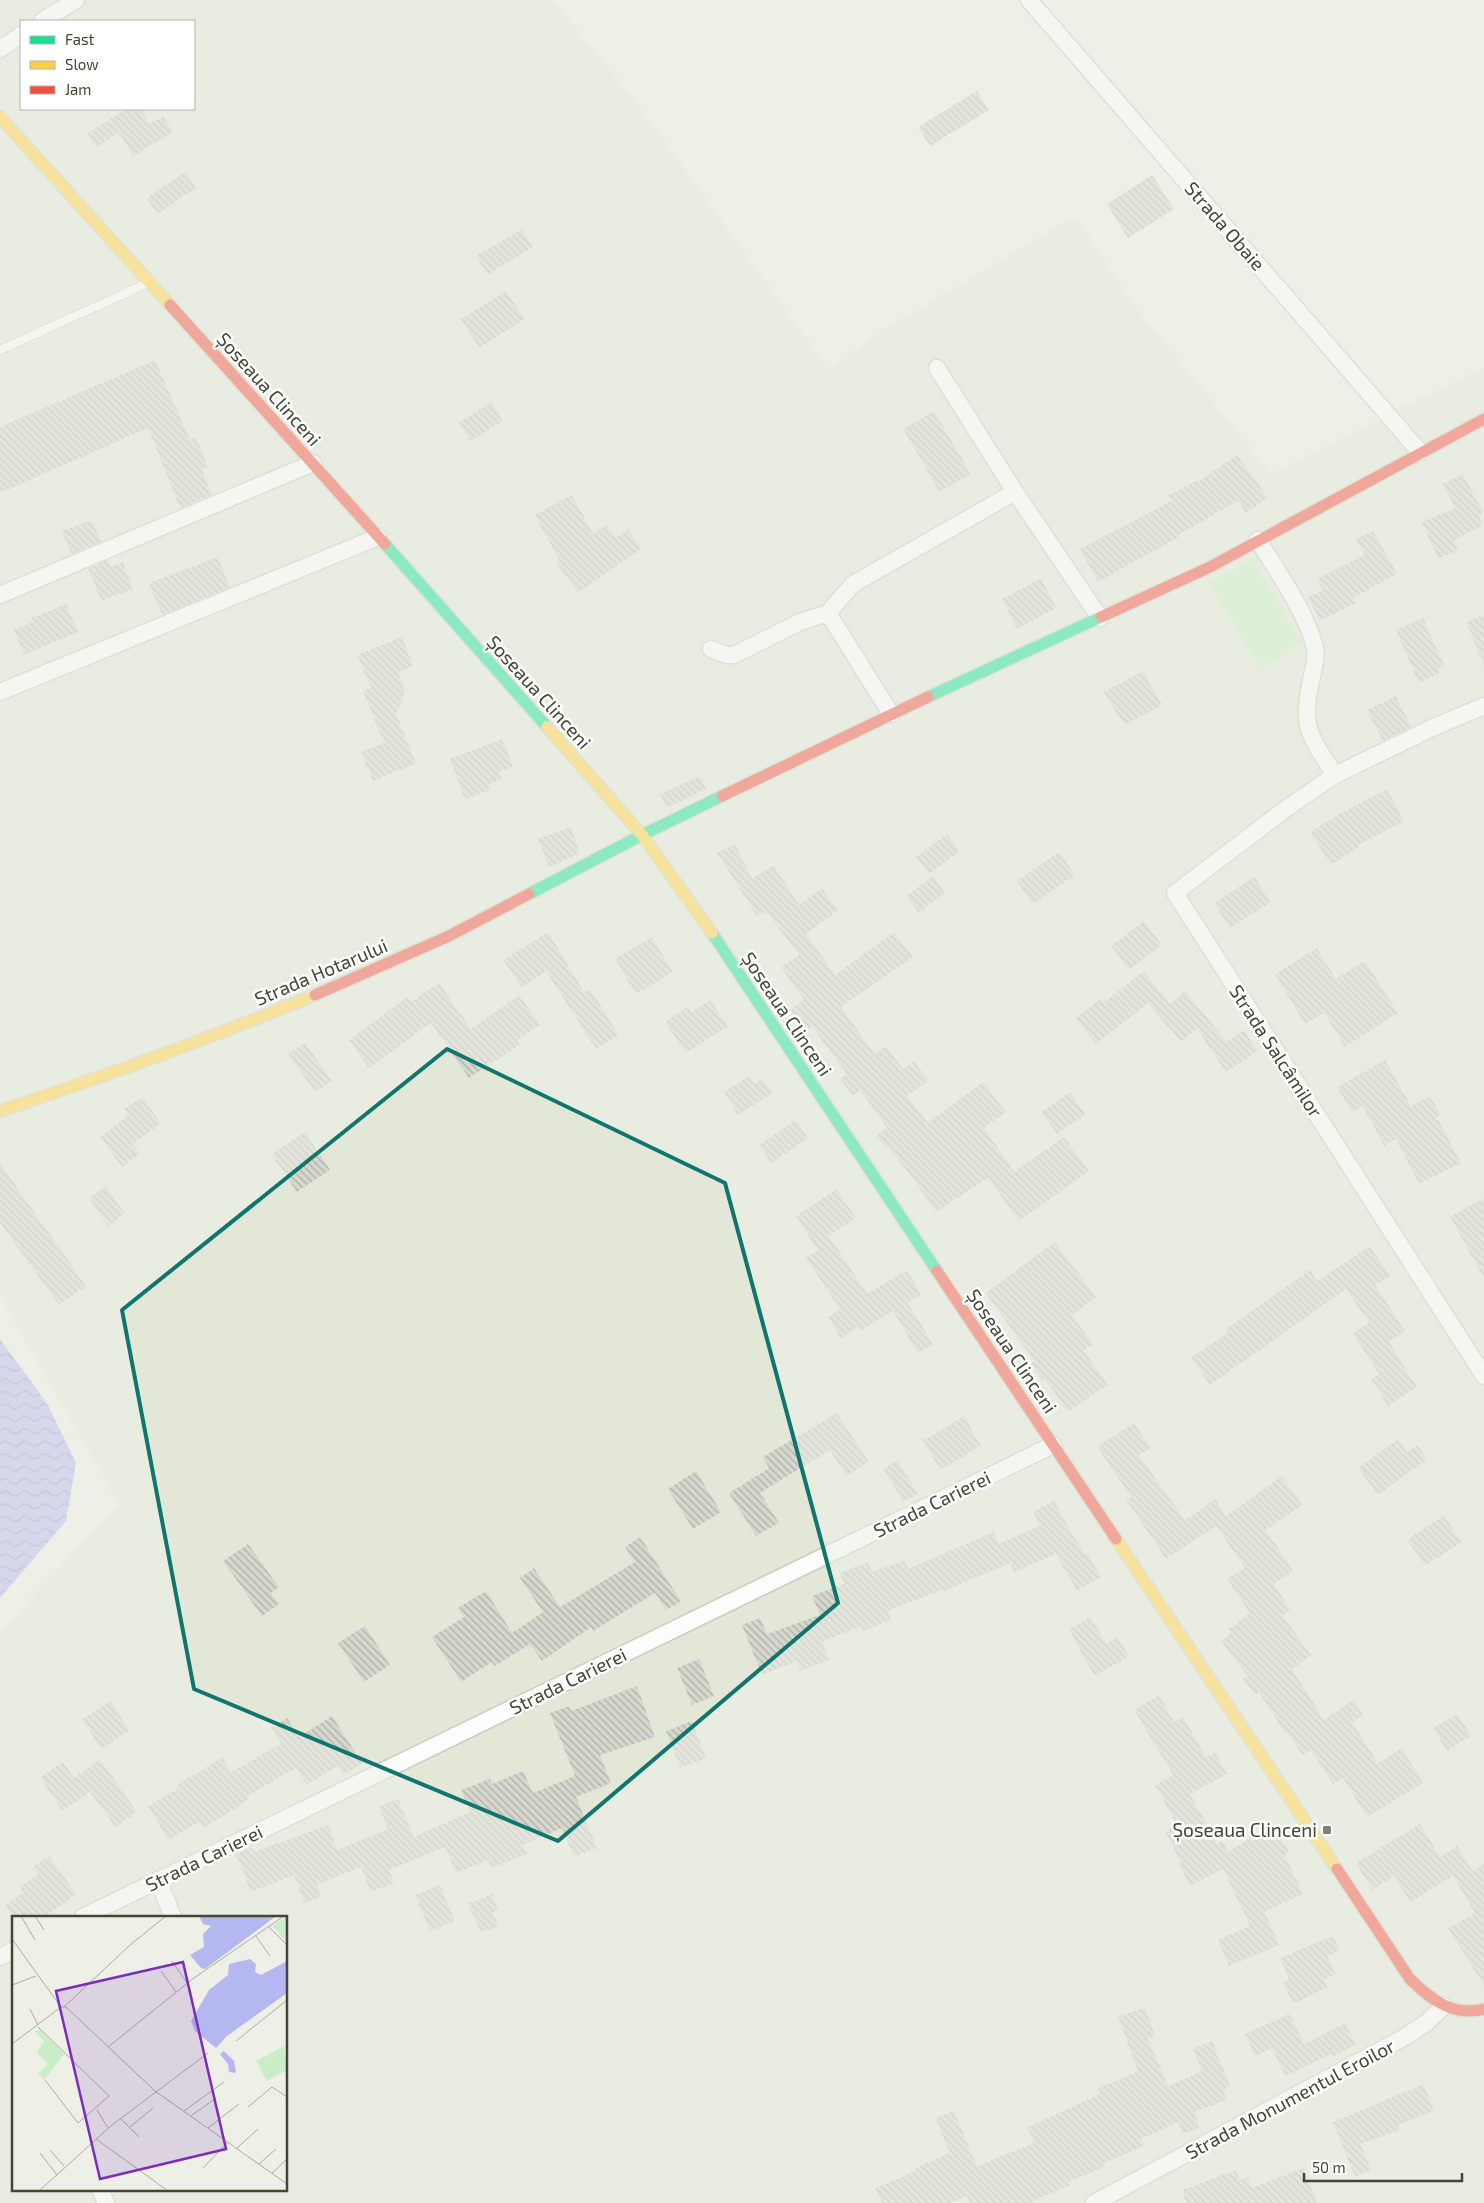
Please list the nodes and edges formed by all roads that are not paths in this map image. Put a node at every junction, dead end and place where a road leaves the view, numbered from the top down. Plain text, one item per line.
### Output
1 (76, 0) edge
2 (1029, 0) edge
3 (44, 20) edge
4 (20, 36) edge
5 (0, 49) edge
6 (0, 118) edge
7 (149, 282) junction
8 (0, 350) edge
9 (937, 368) dead end
10 (1484, 419) edge
11 (1420, 452) junction
12 (313, 464) junction
13 (1015, 492) junction
14 (378, 537) junction
15 (1258, 540) junction
16 (0, 595) edge
17 (828, 612) junction
18 (1100, 618) junction
19 (712, 649) dead end
20 (0, 692) edge
21 (1484, 706) edge
22 (891, 714) junction
23 (1335, 776) junction
24 (642, 835) junction
25 (0, 1111) edge
26 (1484, 1376) edge
27 (1053, 1445) junction
28 (158, 1880) junction
29 (85, 1916) edge
30 (173, 1916) edge
31 (1444, 2006) junction
32 (1483, 2012) edge
33 (100, 2190) edge
34 (106, 2203) edge
35 (1094, 2203) edge

1 - 3 street
2 - 11 street, Strada Obaie
4 - 5 street
6 - 7 main road, Șoseaua Clinceni
7 - 8 lane
7 - 12 main road, Șoseaua Clinceni
9 - 13 street
10 - 11 main road, Strada Hotarului
11 - 15 main road, Strada Hotarului
12 - 14 main road, Șoseaua Clinceni
12 - 16 street
13 - 17 street
13 - 18 street
14 - 20 street
14 - 24 main road, Șoseaua Clinceni
15 - 18 main road, Strada Hotarului
15 - 23 street
17 - 19 street
17 - 22 street
18 - 22 main road, Strada Hotarului
21 - 23 street
22 - 24 main road, Strada Hotarului
23 - 26 street, Strada Salcâmilor
24 - 25 main road, Strada Hotarului
24 - 27 main road, Șoseaua Clinceni
27 - 28 street, Strada Carierei
27 - 31 main road, Șoseaua Clinceni
28 - 29 street, Strada Carierei
28 - 30 street
31 - 32 main road
31 - 35 street, Strada Monumentul Eroilor
33 - 34 street

